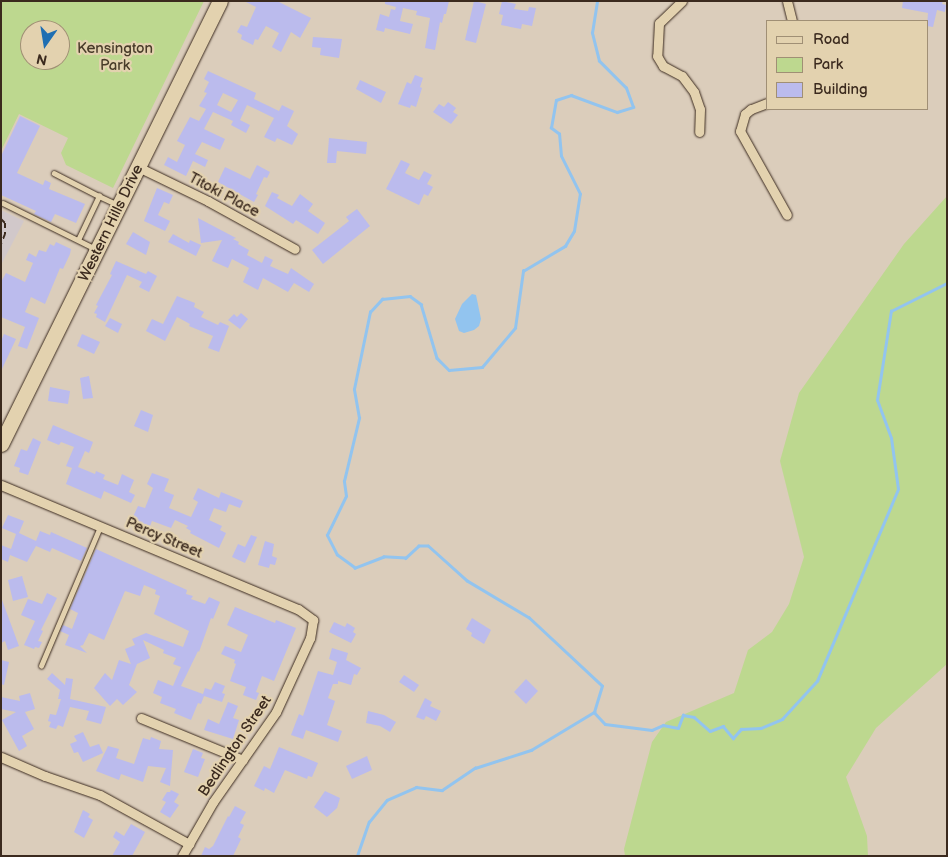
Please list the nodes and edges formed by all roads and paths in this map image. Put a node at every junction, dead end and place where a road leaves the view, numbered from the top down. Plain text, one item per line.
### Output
1 (220, 1) edge
2 (682, 1) edge
3 (787, 1) edge
4 (792, 20) edge
5 (766, 104) edge
6 (699, 132) dead end
7 (138, 167) junction
8 (54, 173) dead end
9 (99, 196) junction
10 (3, 203) dead end
11 (119, 205) junction
12 (787, 215) dead end
13 (1, 219) edge
14 (78, 240) junction
15 (1, 244) edge
16 (98, 249) junction
17 (295, 249) dead end
18 (1, 444) edge
19 (1, 486) edge
20 (100, 527) junction
21 (313, 620) joint
22 (41, 666) dead end
23 (141, 718) dead end
24 (1, 758) edge
25 (243, 760) junction
26 (189, 844) junction
27 (182, 856) edge

1 - 7 highway, Western Hills Drive
2 - 6 street
3 - 4 street
5 - 12 street
7 - 11 highway, Western Hills Drive
7 - 17 street, Titoki Place
8 - 9 lane
9 - 11 lane
9 - 14 lane
10 - 14 lane
11 - 16 highway, Western Hills Drive
13 - 15 path
14 - 16 lane
16 - 18 highway, Western Hills Drive
19 - 20 street, Percy Street
20 - 21 street, Percy Street
20 - 22 lane
21 - 25 street, Bedlington Street
23 - 25 street
24 - 26 street
25 - 26 street, Bedlington Street
26 - 27 street, Bedlington Street

